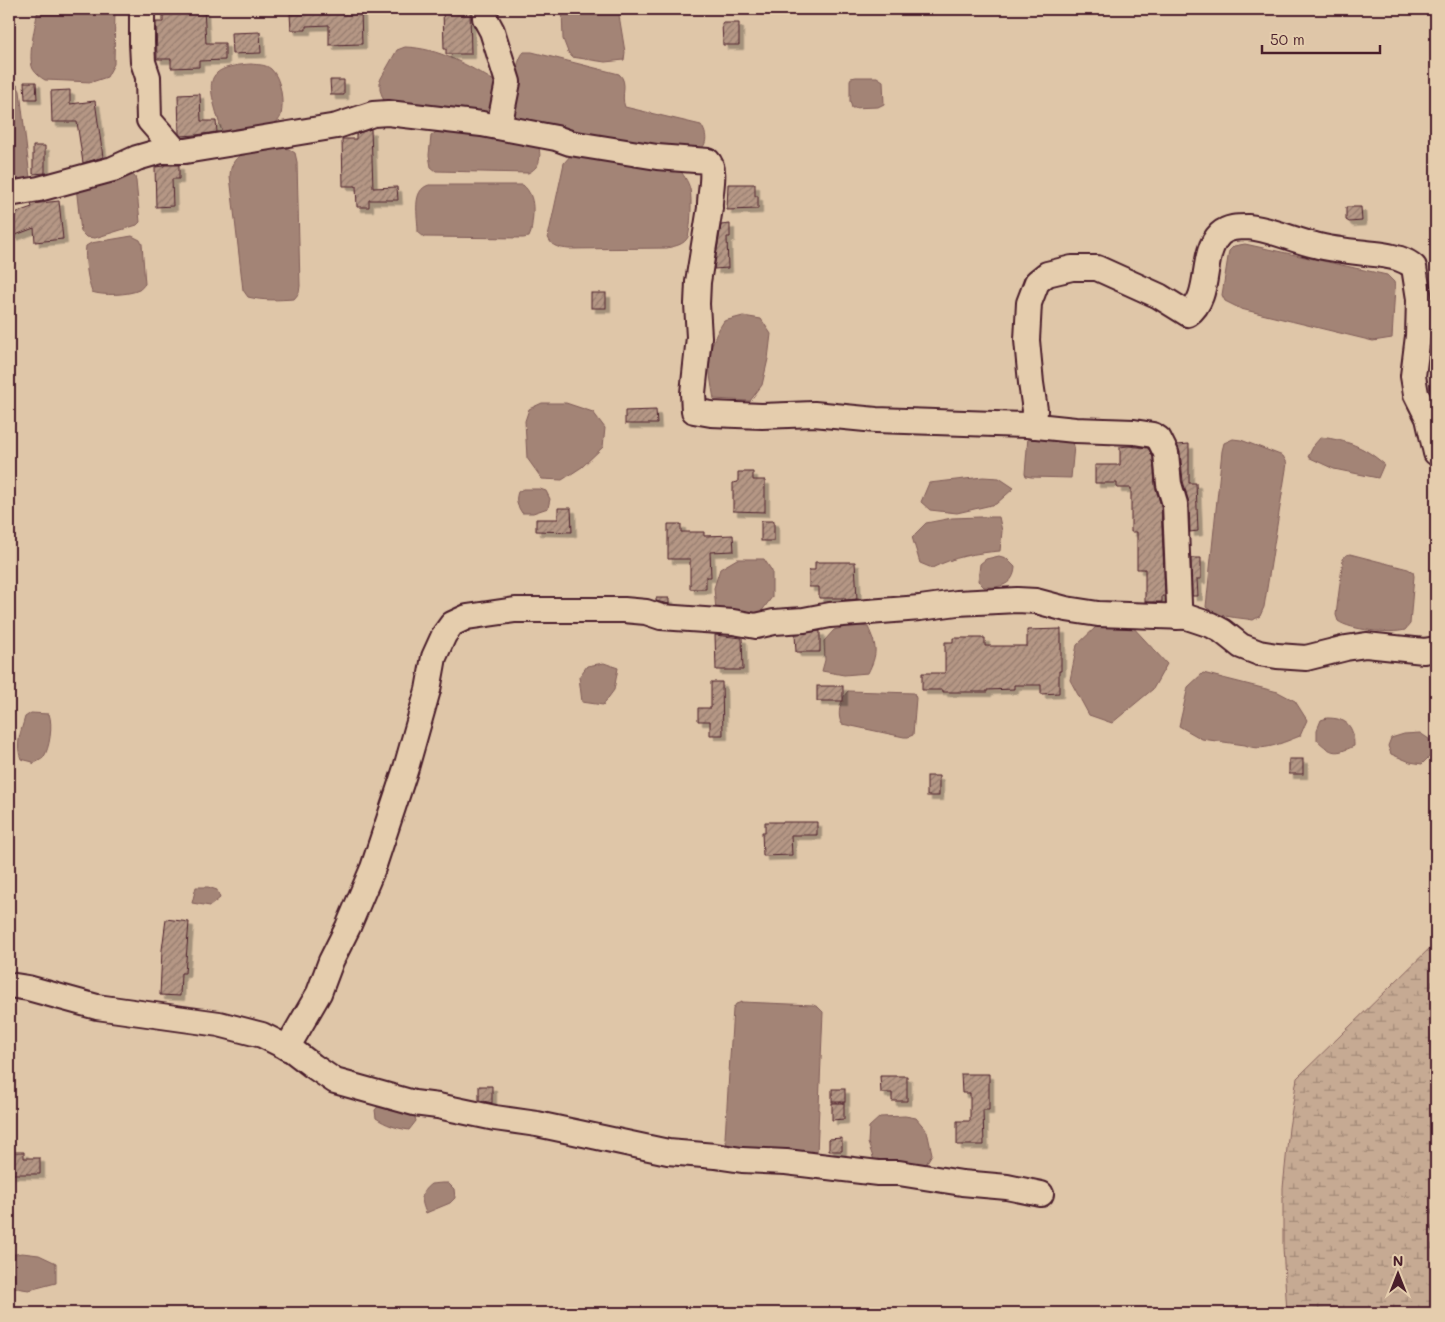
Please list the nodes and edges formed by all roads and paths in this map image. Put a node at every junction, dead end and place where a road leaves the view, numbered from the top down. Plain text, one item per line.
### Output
1 (142, 9) edge
2 (486, 9) edge
3 (499, 127) junction
4 (176, 151) junction
5 (9, 194) edge
6 (1034, 426) junction
7 (1436, 453) edge
8 (1177, 617) junction
9 (1436, 649) edge
10 (9, 985) edge
11 (287, 1048) junction
12 (1042, 1194) dead end

1 - 4 street
2 - 3 street
3 - 4 street
3 - 6 street
4 - 5 street
6 - 7 street
6 - 8 street
8 - 9 street
8 - 11 street
10 - 11 street
11 - 12 street

